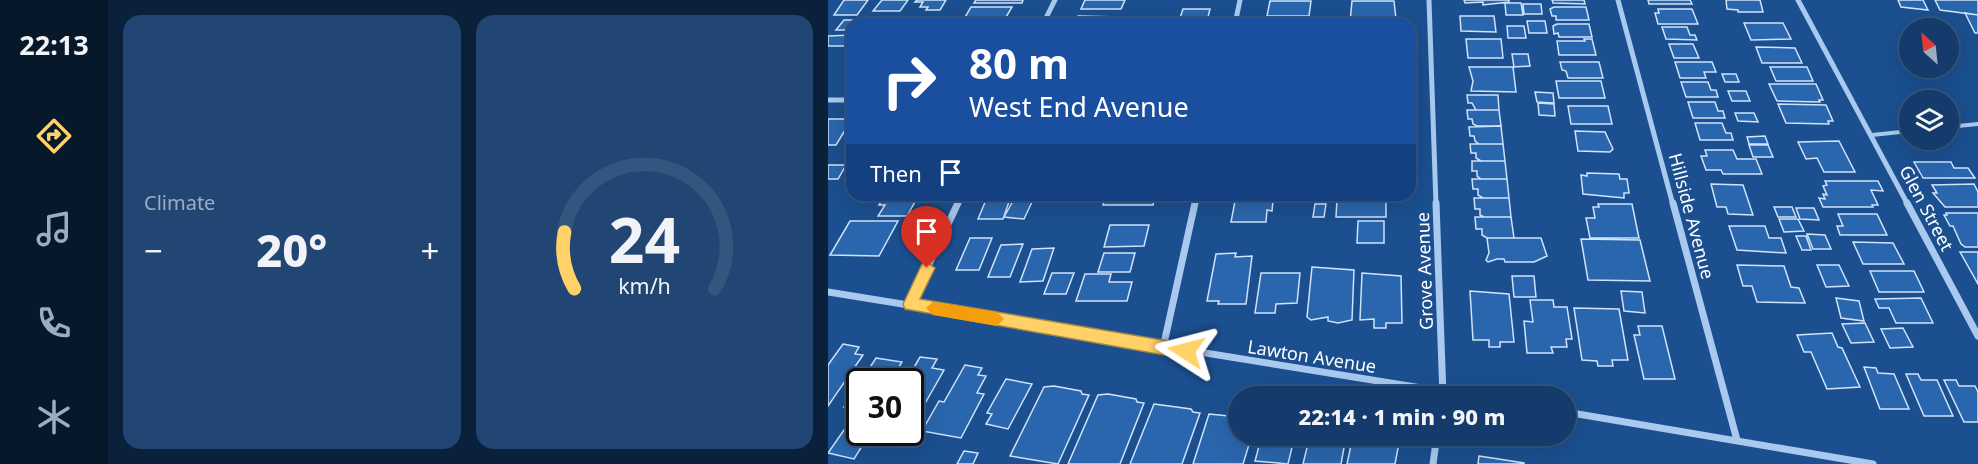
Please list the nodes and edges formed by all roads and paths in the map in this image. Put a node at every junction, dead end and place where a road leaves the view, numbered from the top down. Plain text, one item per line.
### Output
1 (1055, 0) edge
2 (1240, 0) edge
3 (1429, 0) edge
4 (1618, 0) edge
5 (1798, 0) edge
6 (1046, 18) edge
7 (1236, 18) edge
8 (828, 100) edge
9 (846, 100) edge
10 (1978, 124) edge
11 (1959, 126) edge
12 (1899, 132) edge
13 (1872, 135) junction
14 (959, 201) edge
15 (1196, 201) edge
16 (828, 292) edge
17 (910, 304) junction
18 (1978, 336) edge
19 (1163, 348) junction
20 (1394, 386) edge
21 (1443, 386) edge
22 (1576, 414) edge
23 (1737, 440) junction
24 (1435, 446) edge
25 (1433, 464) edge
26 (1873, 464) edge

1 - 6 street
2 - 7 street
3 - 21 street, Grove Avenue
4 - 23 street, Hillside Avenue
5 - 13 street, Glen Street
8 - 9 street
10 - 11 lane
12 - 13 lane
13 - 18 street, Glen Street
14 - 17 street
15 - 19 street
16 - 17 street, Lawton Avenue
17 - 19 street, Lawton Avenue
19 - 20 street, Lawton Avenue
22 - 23 street
23 - 26 street
24 - 25 street

